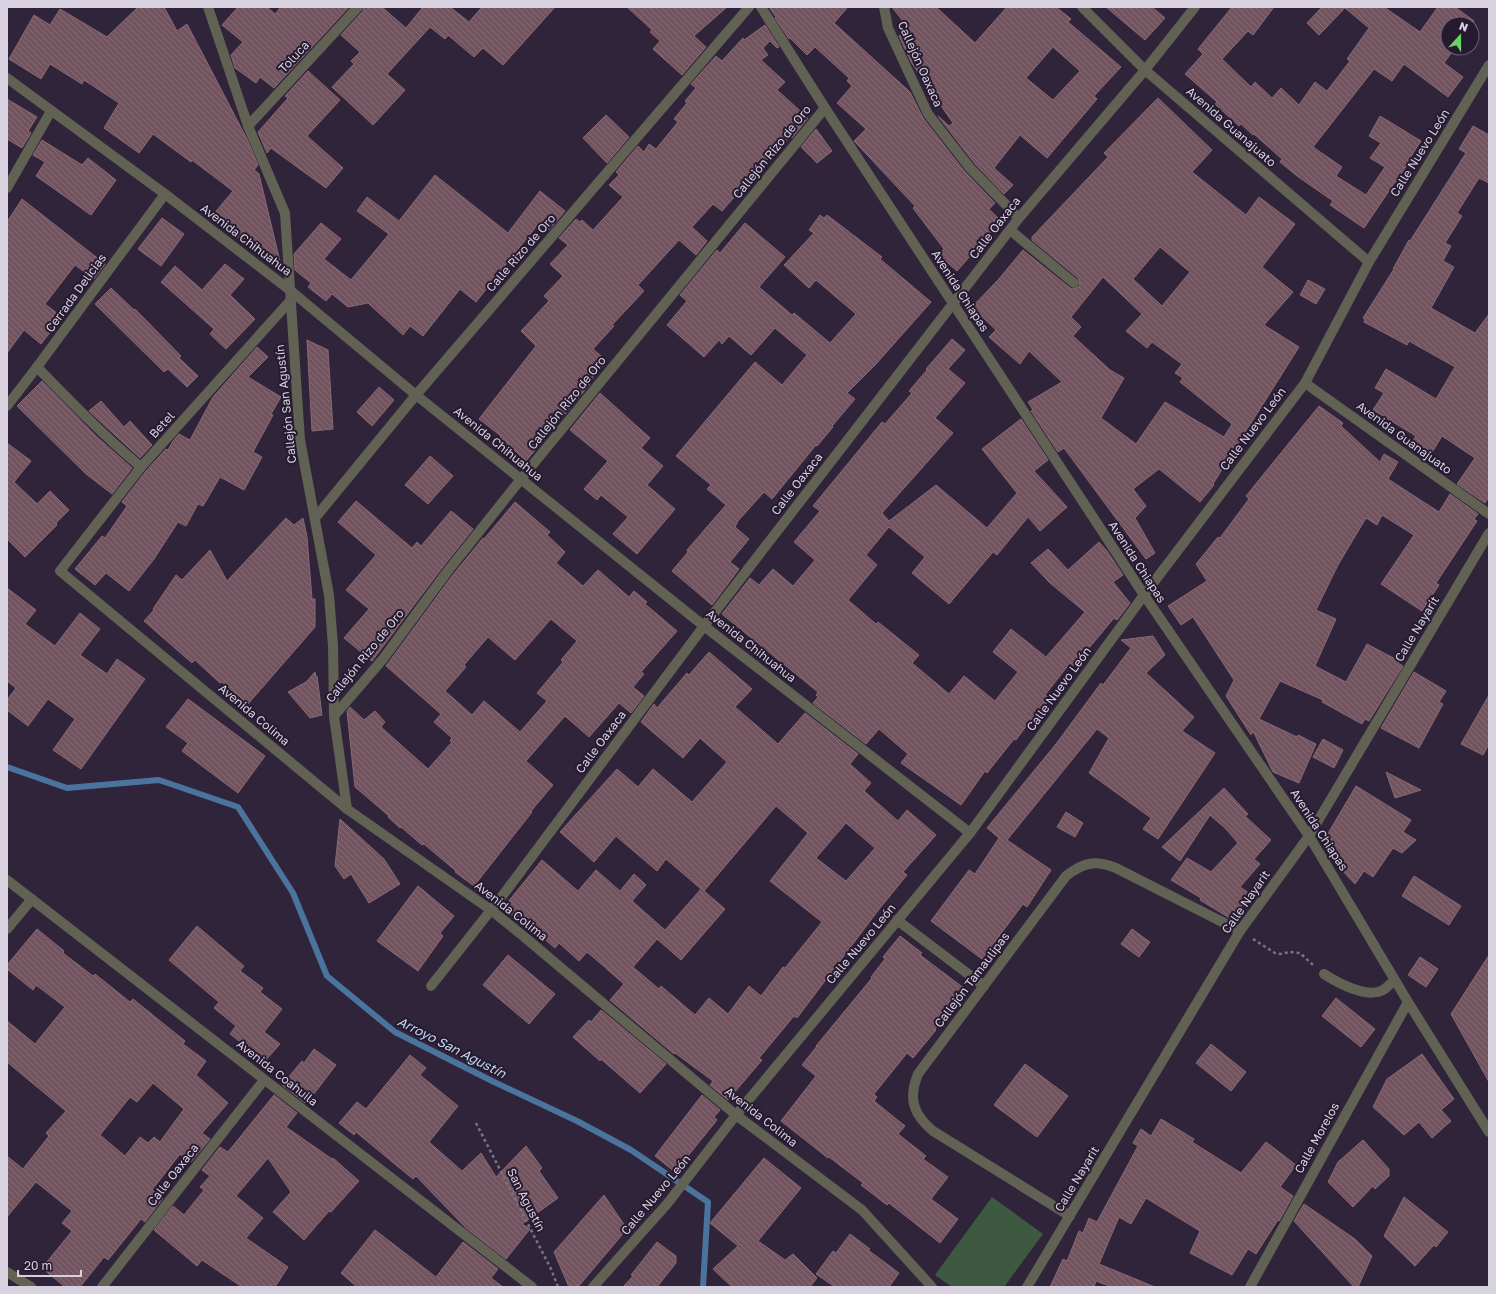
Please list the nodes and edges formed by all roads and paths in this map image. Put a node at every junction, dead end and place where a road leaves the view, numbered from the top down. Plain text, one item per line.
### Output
1 (208, 7) edge
2 (358, 7) edge
3 (749, 7) edge
4 (761, 7) edge
5 (884, 7) edge
6 (1082, 7) edge
7 (1195, 7) edge
8 (1489, 66) edge
9 (1145, 70) junction
10 (7, 78) edge
11 (825, 108) junction
12 (51, 111) junction
13 (248, 126) junction
14 (7, 188) edge
15 (165, 194) junction
16 (1018, 218) junction
17 (1010, 230) junction
18 (1369, 262) junction
19 (1074, 283) dead end
20 (290, 296) junction
21 (953, 304) junction
22 (37, 367) junction
23 (1305, 383) junction
24 (416, 394) junction
25 (7, 406) edge
26 (141, 467) junction
27 (521, 479) junction
28 (1489, 514) edge
29 (315, 518) junction
30 (1489, 533) edge
31 (60, 571) joint
32 (1144, 595) junction
33 (704, 626) junction
34 (334, 716) junction
35 (347, 809) junction
36 (970, 833) junction
37 (1309, 836) junction
38 (7, 880) edge
39 (32, 899) junction
40 (492, 910) junction
41 (897, 920) junction
42 (7, 929) edge
43 (1240, 931) junction
44 (1324, 974) joint
45 (1394, 980) junction
46 (431, 986) dead end
47 (984, 986) junction
48 (1408, 1002) junction
49 (264, 1080) junction
50 (736, 1115) junction
51 (476, 1123) dead end
52 (1489, 1132) edge
53 (1070, 1216) junction
54 (7, 1272) edge
55 (31, 1287) edge
56 (102, 1287) edge
57 (532, 1287) edge
58 (558, 1287) edge
59 (593, 1287) edge
60 (932, 1287) edge
61 (1027, 1287) edge
62 (1250, 1287) edge

1 - 13 street, Callejón San Agustín
2 - 13 street, Toluca
3 - 24 street, Calle Rizo de Oro
4 - 11 street, Avenida Chiapas
5 - 16 street, Callejón Oaxaca
6 - 9 street, Avenida Guanajuato
7 - 9 street, Calle Oaxaca
8 - 18 street, Calle Nuevo León
9 - 16 street, Calle Oaxaca
9 - 18 street, Avenida Guanajuato
10 - 12 street, Avenida Chihuahua
11 - 21 street, Avenida Chiapas
11 - 27 street, Callejón Rizo de Oro
12 - 14 street
12 - 15 street, Avenida Chihuahua
13 - 20 street, Callejón San Agustín
15 - 20 street, Avenida Chihuahua
15 - 22 street, Cerrada Delicias
16 - 17 street, Calle Oaxaca
17 - 19 street
17 - 21 street, Calle Oaxaca
18 - 23 street, Calle Nuevo León
20 - 24 street, Avenida Chihuahua
20 - 26 street, Betel
20 - 29 street, Callejón San Agustín
21 - 32 street, Avenida Chiapas
21 - 33 street, Calle Oaxaca
22 - 25 street, Cerrada Delicias
22 - 26 street
23 - 28 street, Avenida Guanajuato
23 - 32 street, Calle Nuevo León
24 - 27 street, Avenida Chihuahua
24 - 29 street, Calle Rizo de Oro
26 - 31 street, Betel
27 - 33 street, Avenida Chihuahua
27 - 34 street, Callejón Rizo de Oro
29 - 34 street, Callejón San Agustín
30 - 37 street, Calle Nayarit
31 - 35 street, Avenida Colima
32 - 36 street, Calle Nuevo León
32 - 37 street, Avenida Chiapas
33 - 36 street, Avenida Chihuahua
33 - 40 street, Calle Oaxaca
34 - 35 street, Callejón San Agustín
35 - 40 street, Avenida Colima
36 - 41 street, Calle Nuevo León
37 - 43 street, Calle Nayarit
37 - 45 street, Avenida Chiapas
38 - 39 street, Avenida Coahuila
39 - 42 street
39 - 49 street, Avenida Coahuila
40 - 46 street, Calle Oaxaca
40 - 50 street, Avenida Colima
41 - 47 street
41 - 50 street, Calle Nuevo León
43 - 44 path
43 - 47 street, Callejón Tamaulipas
43 - 53 street, Calle Nayarit
44 - 45 street
45 - 48 street, Avenida Chiapas
47 - 53 street, Callejón Tamaulipas
48 - 52 street, Avenida Chiapas
48 - 62 street, Calle Morelos
49 - 56 street, Calle Oaxaca
49 - 57 street, Avenida Coahuila
50 - 59 street, Calle Nuevo León
50 - 60 street, Avenida Colima
51 - 58 path, San Agustín
53 - 61 street, Calle Nayarit
54 - 55 street

